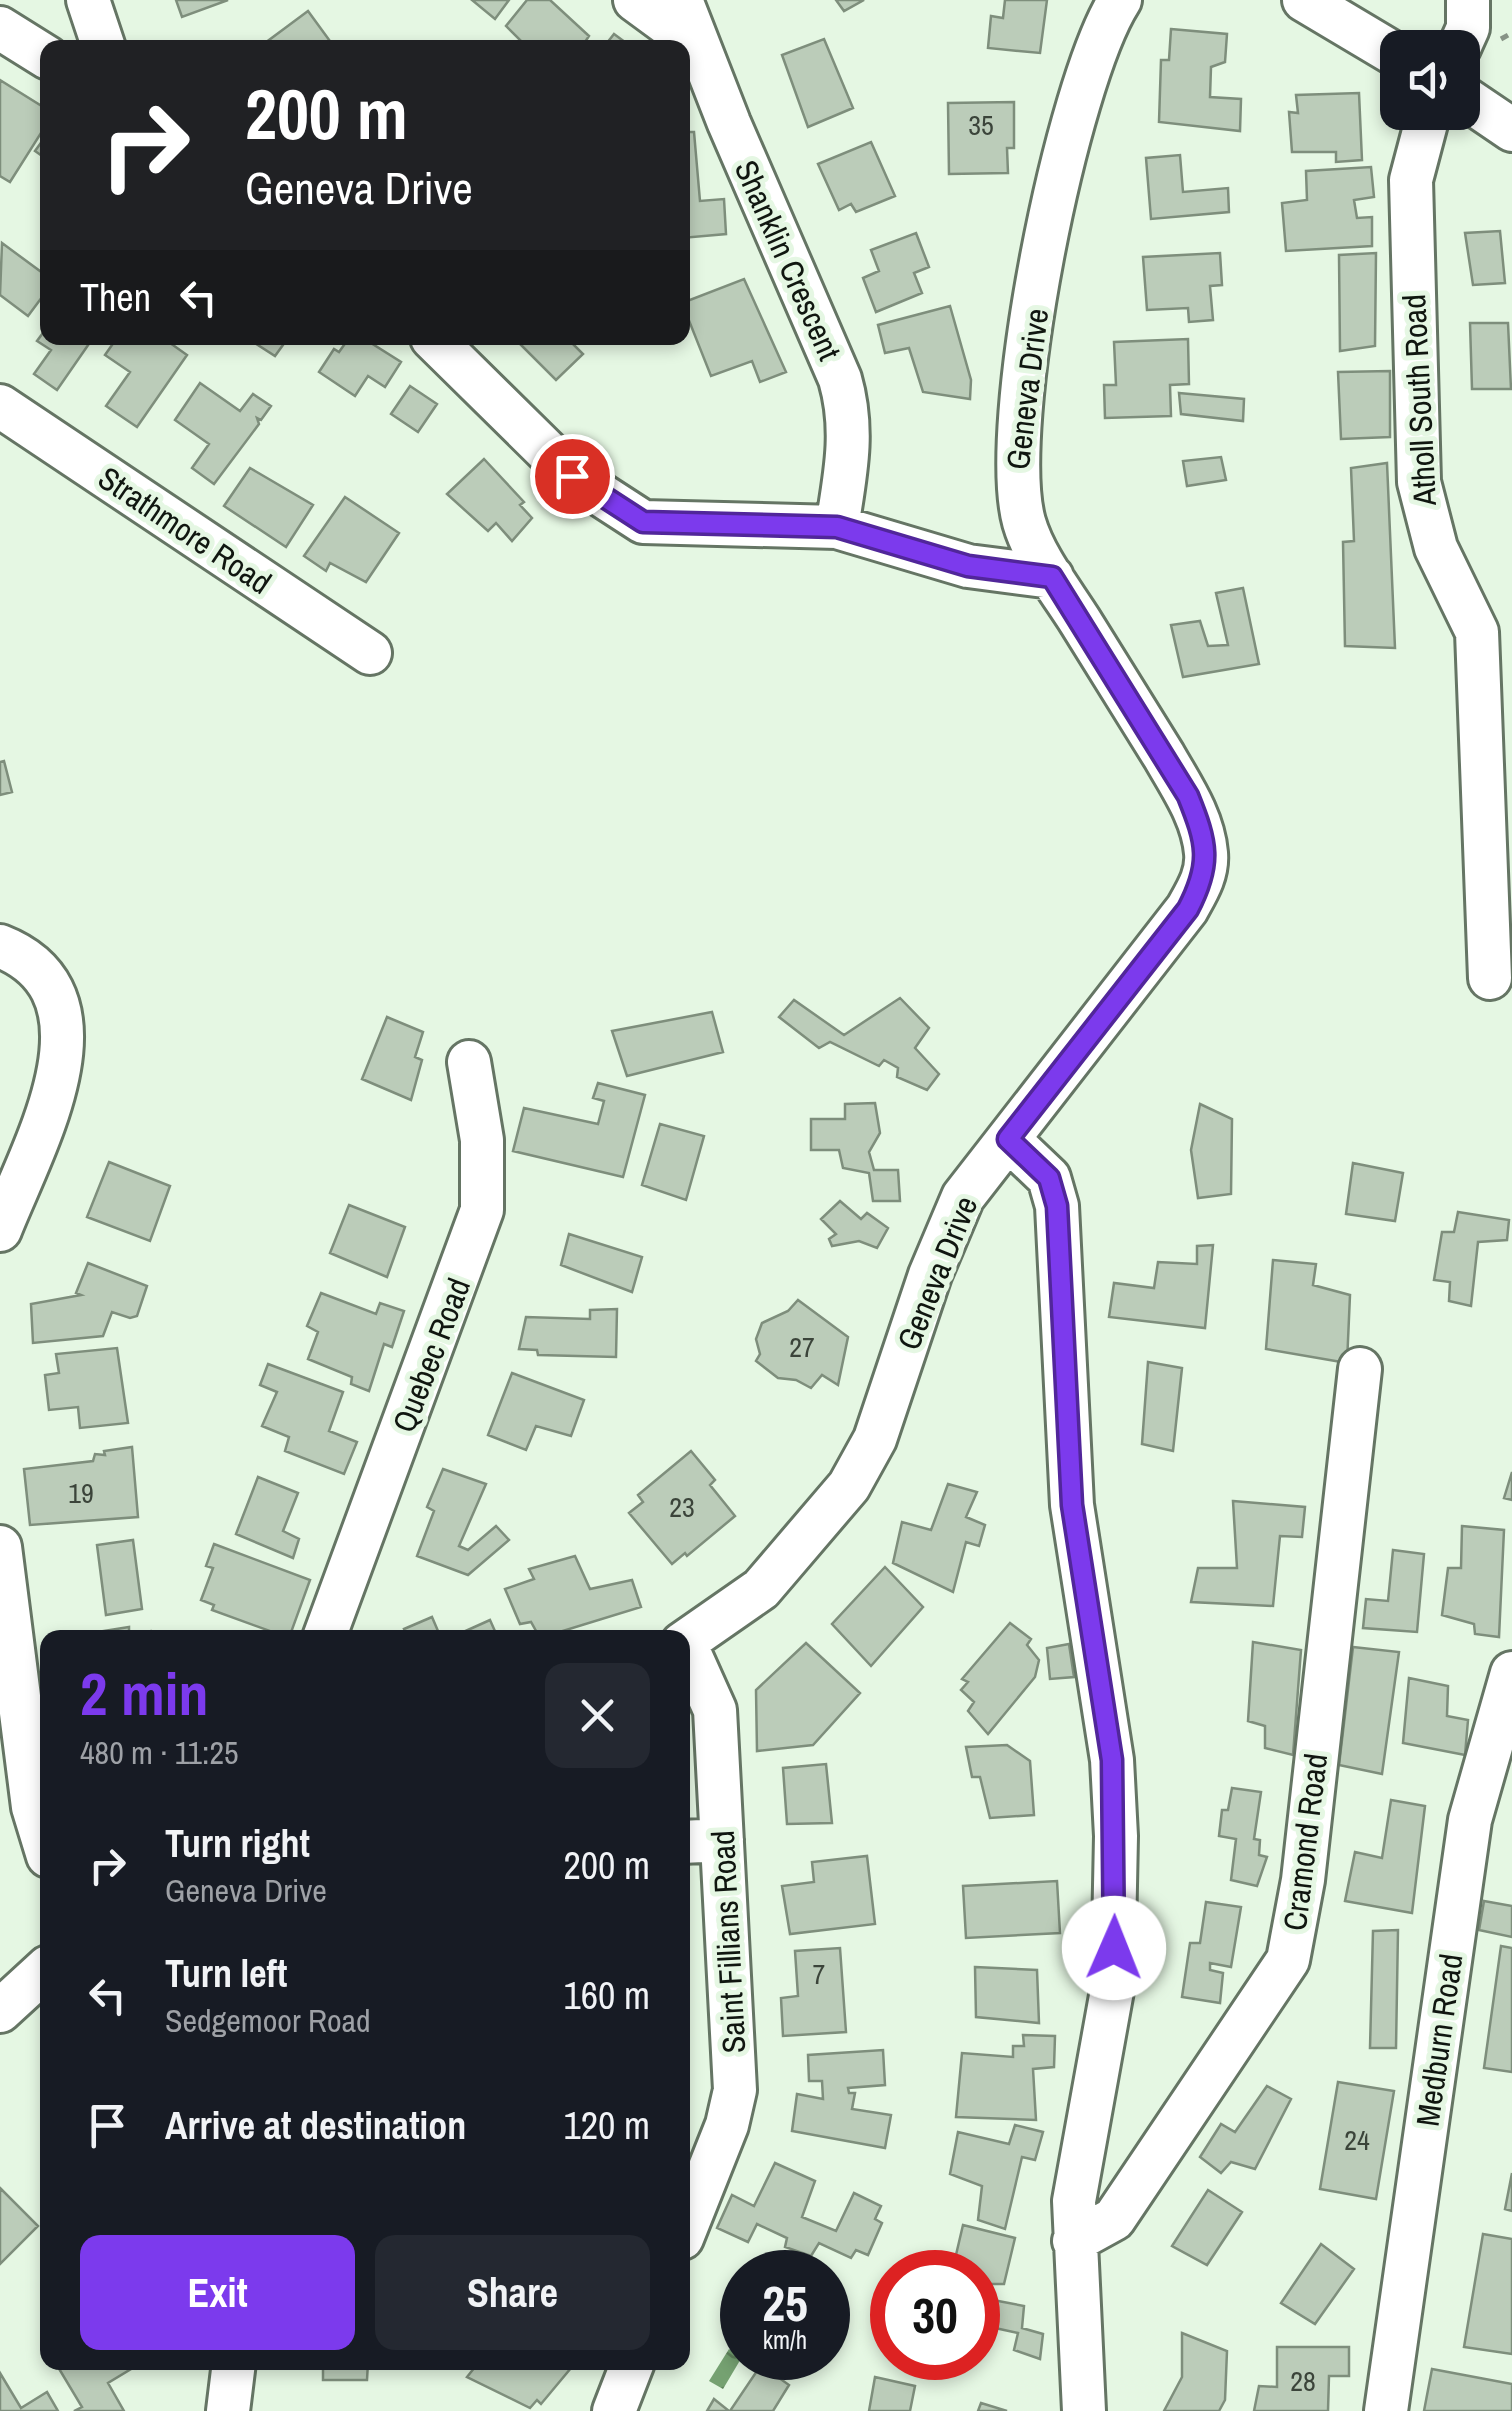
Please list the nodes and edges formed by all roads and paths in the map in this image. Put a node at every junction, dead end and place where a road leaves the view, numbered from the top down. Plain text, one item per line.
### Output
1 (12, 0) edge
2 (88, 0) edge
3 (634, 0) edge
4 (681, 0) edge
5 (1120, 0) edge
6 (1304, 0) edge
7 (1468, 0) edge
8 (0, 10) edge
9 (0, 28) edge
10 (1469, 30) edge
11 (1512, 33) edge
12 (101, 40) edge
13 (689, 40) edge
14 (690, 40) edge
15 (1480, 44) edge
16 (1380, 45) edge
17 (699, 47) junction
18 (40, 53) edge
19 (1480, 108) edge
20 (1424, 130) edge
21 (1512, 130) edge
22 (439, 345) edge
23 (0, 406) edge
24 (837, 527) junction
25 (1052, 577) junction
26 (370, 653) dead end
27 (0, 946) edge
28 (1490, 978) dead end
29 (470, 1062) dead end
30 (1008, 1139) junction
31 (0, 1230) edge
32 (1360, 1369) dead end
33 (0, 1547) edge
34 (327, 1630) edge
35 (690, 1640) edge
36 (690, 1657) edge
37 (1512, 1672) edge
38 (40, 1830) edge
39 (702, 1841) edge
40 (40, 1974) edge
41 (0, 2010) edge
42 (690, 2218) edge
43 (1074, 2241) junction
44 (233, 2370) edge
45 (630, 2370) edge
46 (228, 2411) edge
47 (614, 2411) edge
48 (1084, 2411) edge
49 (1386, 2411) edge

1 - 8 street
2 - 12 street
3 - 13 street
4 - 17 street, Shanklin Crescent
5 - 25 street, Geneva Drive
6 - 16 street
7 - 10 street
9 - 18 street
11 - 15 path
14 - 17 street
17 - 24 street, Shanklin Crescent
19 - 21 street
20 - 28 street, Atholl South Road
22 - 24 street
23 - 26 street, Strathmore Road
24 - 25 street
25 - 30 street, Geneva Drive
27 - 31 street
29 - 34 street, Quebec Road
30 - 35 street, Geneva Drive
30 - 43 street
32 - 43 street, Cramond Road
33 - 38 street
36 - 39 street, Saint Fillians Road
37 - 49 street, Medburn Road
39 - 42 street, Saint Fillians Road
40 - 41 street
43 - 48 street
44 - 46 street
45 - 47 street

